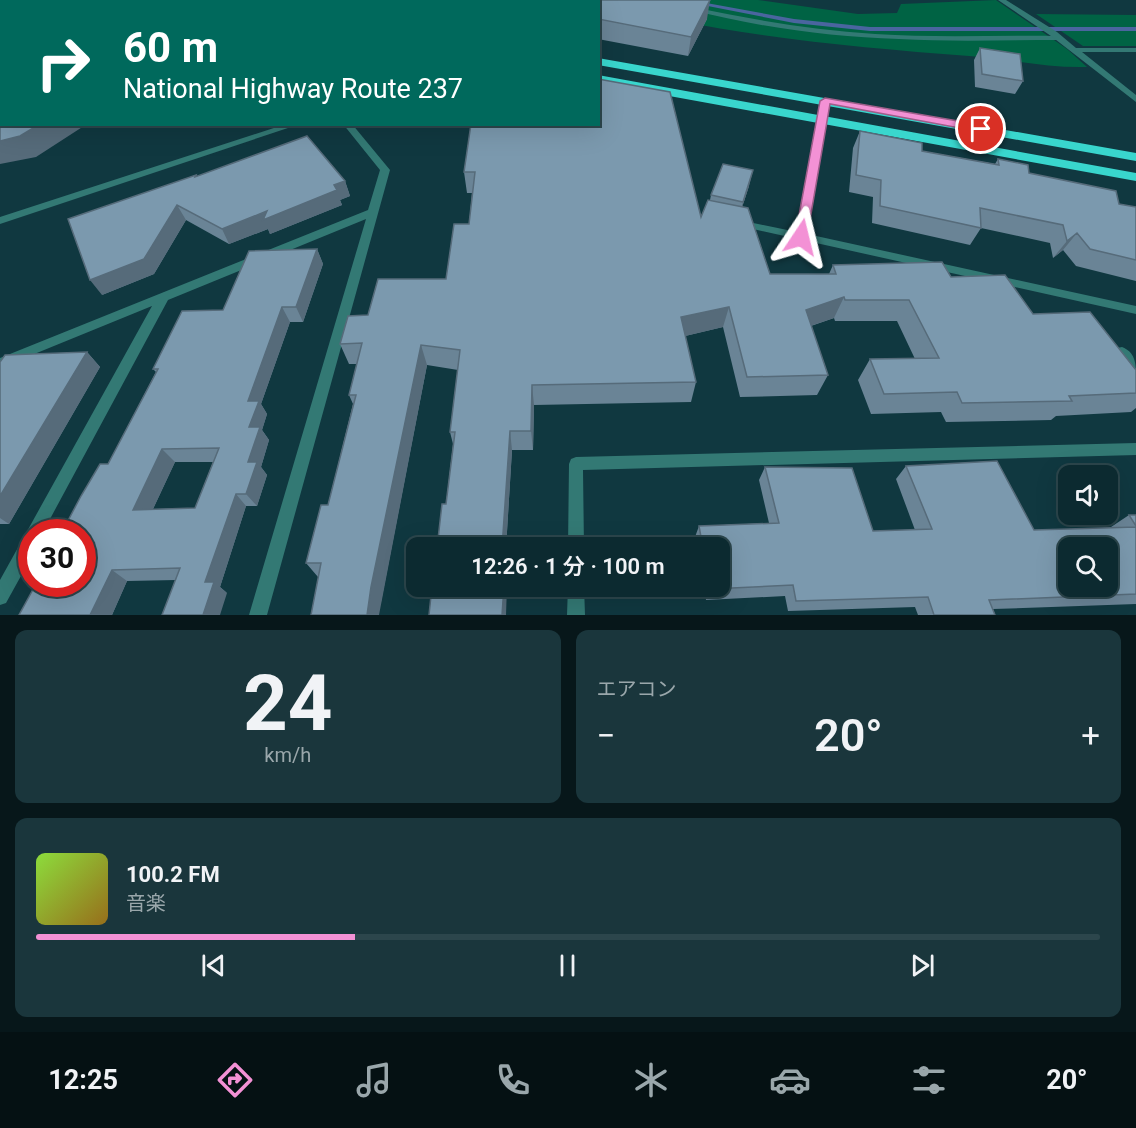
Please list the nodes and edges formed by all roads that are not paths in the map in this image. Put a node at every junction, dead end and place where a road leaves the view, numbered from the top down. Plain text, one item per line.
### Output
1 (1001, 0) edge
2 (685, 7) edge
3 (1057, 36) junction
4 (1076, 50) junction
5 (1136, 50) edge
6 (600, 61) edge
7 (600, 79) edge
8 (1136, 99) edge
9 (825, 101) junction
10 (823, 118) junction
11 (290, 126) edge
12 (349, 126) edge
13 (1136, 157) edge
14 (1136, 177) edge
15 (373, 212) junction
16 (724, 220) edge
17 (0, 221) edge
18 (801, 237) junction
19 (164, 296) junction
20 (1078, 297) junction
21 (1136, 310) edge
22 (1093, 315) edge
23 (1114, 342) edge
24 (0, 363) edge
25 (1136, 370) edge
26 (1136, 449) edge
27 (42, 519) edge
28 (576, 537) edge
29 (18, 564) edge
30 (0, 597) edge
31 (576, 597) edge
32 (258, 615) edge
33 (576, 615) edge

1 - 3 street
2 - 3 street
3 - 4 street
4 - 5 street
4 - 8 street
6 - 9 highway
7 - 10 highway
9 - 10 street
9 - 13 highway
10 - 14 highway
10 - 18 street
11 - 17 street
12 - 15 street
15 - 19 street
15 - 32 street
16 - 18 street
18 - 20 street
19 - 24 street
19 - 27 street
20 - 21 street
20 - 22 street
23 - 25 street
26 - 28 street
29 - 30 street
31 - 33 street

